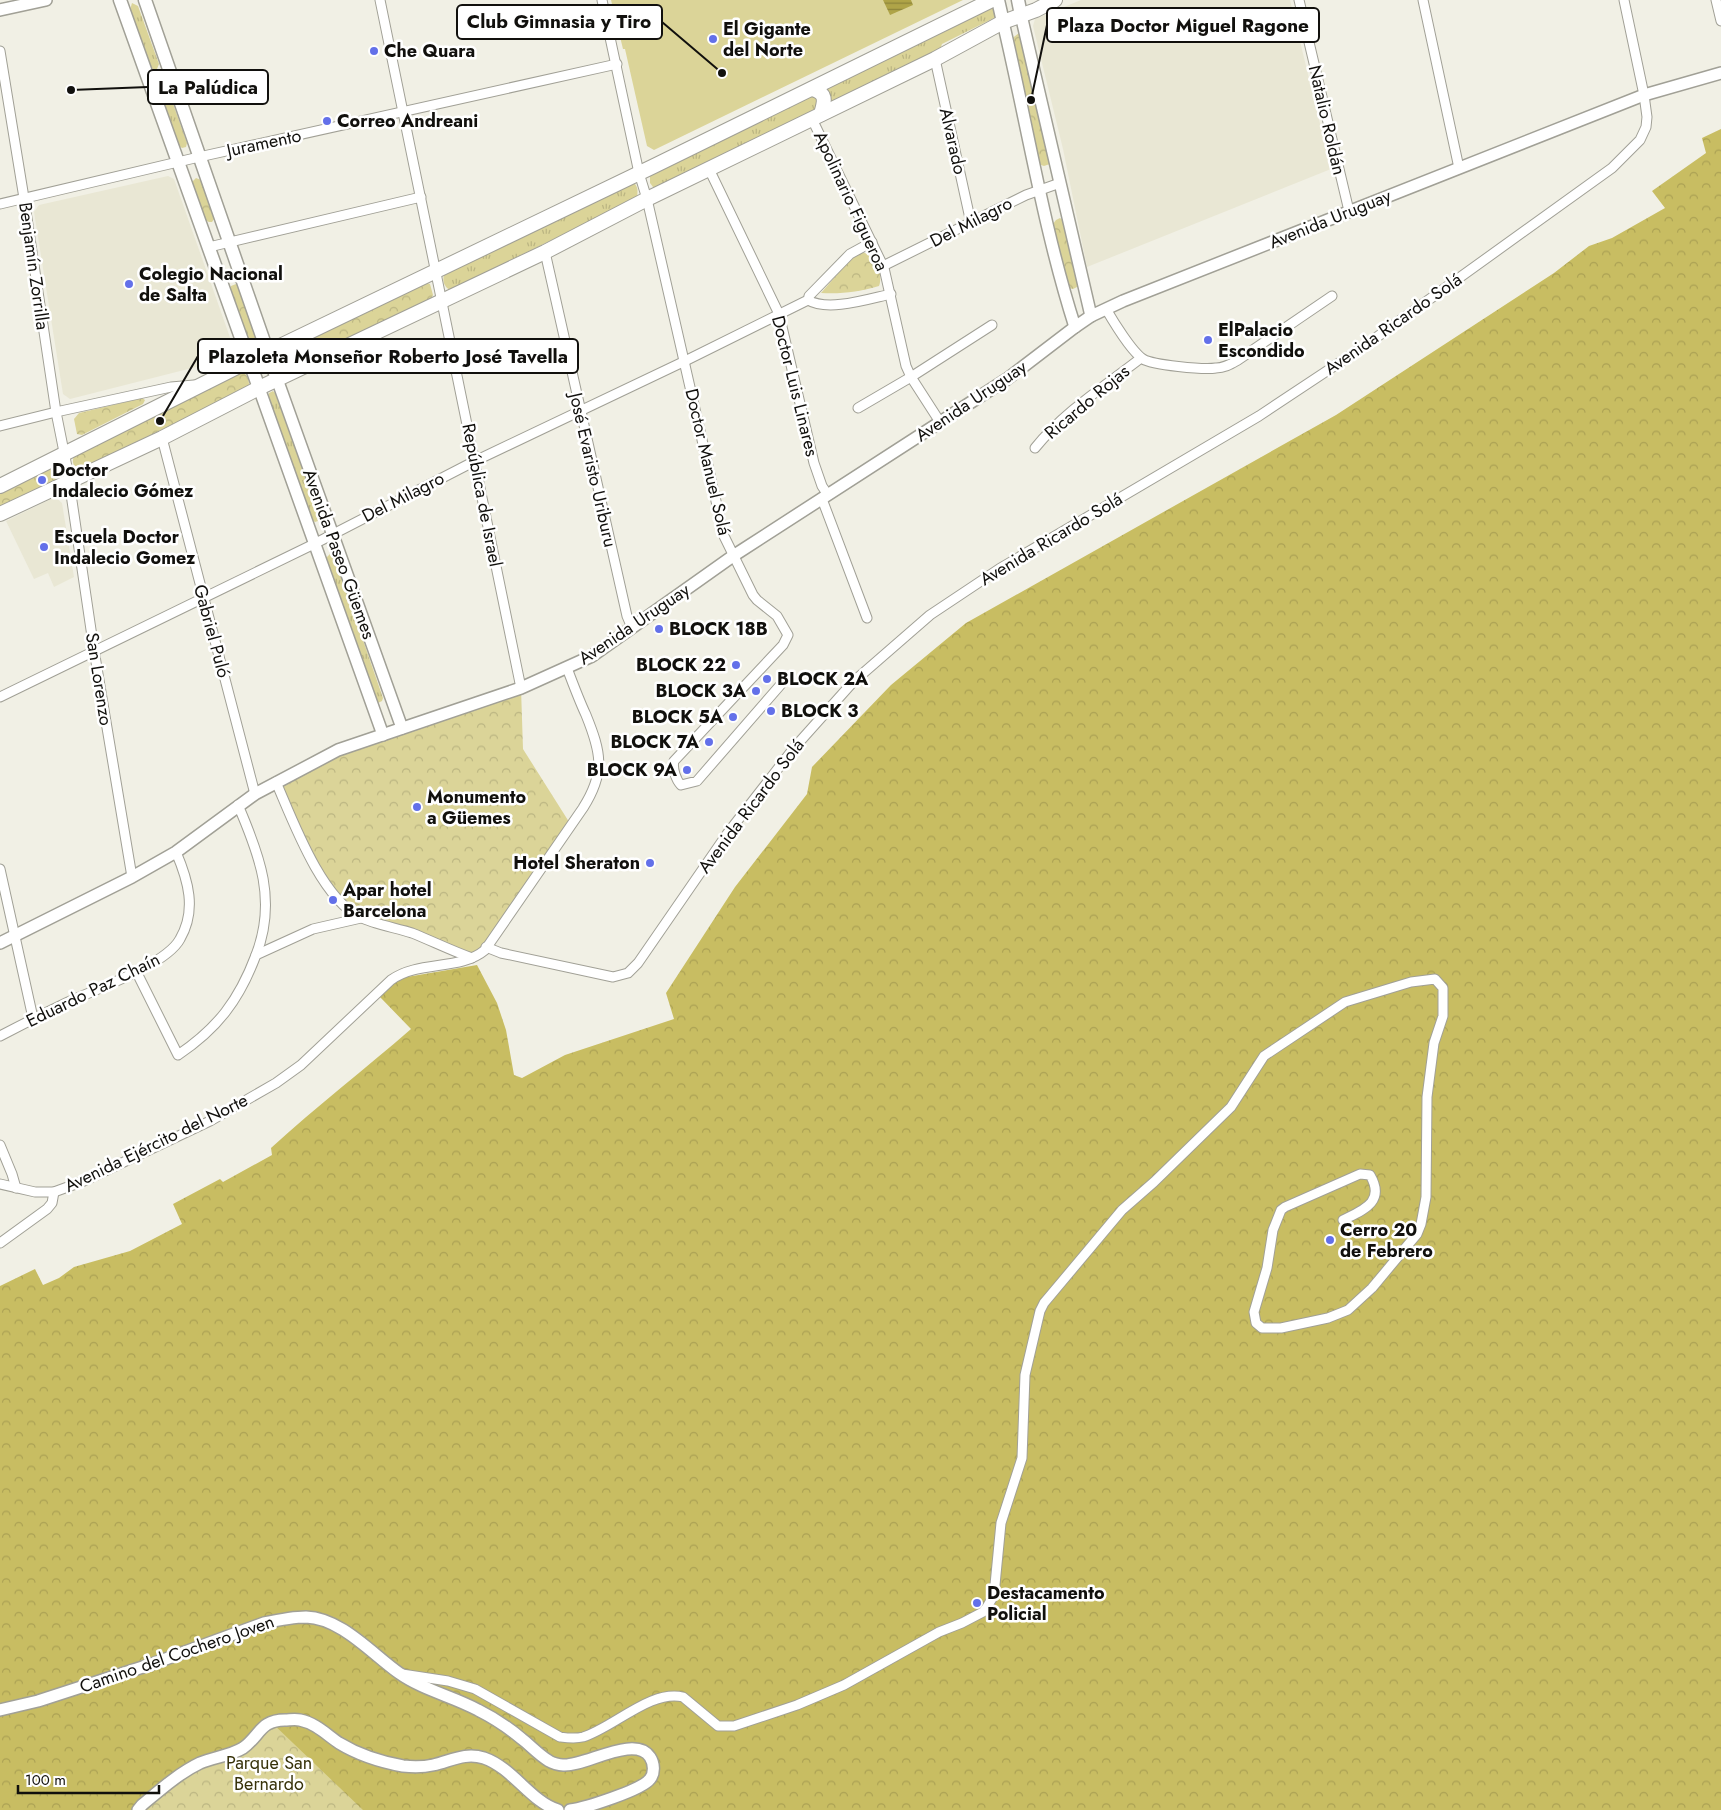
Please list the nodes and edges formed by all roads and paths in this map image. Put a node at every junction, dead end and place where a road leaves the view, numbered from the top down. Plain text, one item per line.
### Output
1 (46, 0) edge
2 (120, 0) edge
3 (145, 0) edge
4 (380, 0) edge
5 (602, 0) edge
6 (992, 0) edge
7 (998, 0) edge
8 (1018, 0) edge
9 (1055, 0) edge
10 (1299, 0) edge
11 (1423, 0) edge
12 (1624, 0) edge
13 (1716, 0) edge
14 (0, 10) edge
15 (1021, 16) junction
16 (1721, 21) edge
17 (1003, 22) junction
18 (0, 51) edge
19 (934, 59) junction
20 (617, 64) junction
21 (169, 71) junction
22 (1721, 73) edge
23 (148, 78) junction
24 (812, 89) junction
25 (1644, 95) junction
26 (403, 112) junction
27 (817, 116) junction
28 (199, 157) junction
29 (177, 162) junction
30 (1459, 168) junction
31 (709, 169) junction
32 (639, 173) junction
33 (1060, 182) junction
34 (1039, 190) junction
35 (421, 197) junction
36 (24, 198) junction
37 (647, 199) junction
38 (0, 204) edge
39 (1349, 211) junction
40 (971, 223) junction
41 (229, 241) junction
42 (872, 242) junction
43 (209, 247) junction
44 (544, 252) junction
45 (883, 266) junction
46 (435, 270) junction
47 (891, 294) junction
48 (1332, 296) dead end
49 (808, 300) junction
50 (442, 301) junction
51 (1106, 309) junction
52 (779, 314) junction
53 (1091, 316) junction
54 (992, 325) dead end
55 (1075, 327) junction
56 (268, 351) junction
57 (1141, 358) junction
58 (249, 360) junction
59 (685, 361) junction
60 (911, 377) junction
61 (277, 379) junction
62 (201, 384) junction
63 (259, 388) junction
64 (858, 408) dead end
65 (580, 411) junction
66 (56, 412) junction
67 (940, 422) junction
68 (0, 426) edge
69 (162, 438) junction
70 (1035, 448) dead end
71 (64, 454) junction
72 (475, 461) junction
73 (68, 482) junction
74 (0, 486) edge
75 (825, 497) junction
76 (0, 514) edge
77 (332, 534) junction
78 (314, 544) junction
79 (733, 556) junction
80 (204, 597) junction
81 (867, 618) dead end
82 (632, 628) junction
83 (94, 650) junction
84 (567, 668) junction
85 (783, 682) dead end
86 (521, 688) junction
87 (0, 697) edge
88 (402, 728) junction
89 (383, 734) junction
90 (276, 782) junction
91 (255, 794) junction
92 (238, 805) junction
93 (176, 852) junction
94 (0, 869) edge
95 (132, 877) junction
96 (361, 918) junction
97 (14, 936) junction
98 (0, 943) edge
99 (486, 947) junction
100 (256, 955) junction
101 (472, 958) junction
102 (136, 971) junction
103 (34, 1018) junction
104 (0, 1036) edge
105 (0, 1145) edge
106 (0, 1184) edge
107 (16, 1188) junction
108 (54, 1192) junction
109 (1343, 1220) dead end
110 (0, 1243) edge
111 (399, 1674) junction
112 (0, 1710) edge
113 (138, 1810) edge
114 (558, 1810) edge
115 (570, 1810) edge

1 - 14 street
2 - 23 main road
3 - 21 main road
4 - 26 street, República de Israel
5 - 20 street, Doctor Manuel Solá
6 - 24 main road
7 - 17 main road
8 - 15 main road
9 - 15 main road
10 - 39 street, Natalio Roldán
11 - 30 street
12 - 25 street, Avenida Ricardo Solá
13 - 16 street
15 - 17 main road
15 - 33 street
17 - 19 main road
17 - 34 street
18 - 36 street, Benjamín Zorrilla
19 - 27 main road
19 - 40 street, Alvarado
20 - 26 street, Juramento
20 - 32 street, Doctor Manuel Solá
21 - 23 main road
21 - 28 main road
22 - 25 street, Avenida Uruguay
23 - 29 main road
24 - 27 main road
24 - 32 main road
25 - 30 street, Avenida Uruguay
25 - 99 street, Avenida Ricardo Solá
26 - 28 street, Juramento
26 - 35 street, República de Israel
27 - 31 main road
27 - 42 street, Apolinario Figueroa
28 - 29 street, Juramento
28 - 41 main road
29 - 36 street, Juramento
29 - 43 main road
30 - 39 street, Avenida Uruguay
31 - 37 main road
31 - 52 street, Doctor Luis Linares
32 - 37 street, Doctor Manuel Solá
32 - 46 main road
33 - 34 street, Del Milagro
33 - 53 street
34 - 40 street, Del Milagro
34 - 55 street
35 - 41 street
35 - 46 street, República de Israel
36 - 38 street, Juramento
36 - 66 street, Benjamín Zorrilla
37 - 44 main road
37 - 59 street, Doctor Manuel Solá
39 - 51 street, Avenida Uruguay
40 - 45 street, Del Milagro
41 - 43 street
41 - 56 main road
42 - 45 street, Apolinario Figueroa
42 - 49 street, Del Milagro
43 - 58 main road
44 - 50 main road
44 - 65 street, José Evaristo Uriburu
45 - 47 street, Apolinario Figueroa
46 - 50 street, República de Israel
46 - 56 main road
47 - 49 street
47 - 60 street, Apolinario Figueroa
48 - 57 street
49 - 52 street, Del Milagro
50 - 61 main road
50 - 72 street, República de Israel
51 - 53 street, Avenida Uruguay
51 - 57 street
52 - 59 street, Del Milagro
52 - 75 street, Doctor Luis Linares
53 - 55 street, Avenida Uruguay
54 - 60 street
55 - 67 street, Avenida Uruguay
56 - 58 main road
56 - 61 main road
57 - 70 street, Ricardo Rojas
58 - 62 main road
58 - 63 main road
59 - 65 street, Del Milagro
59 - 79 street, Doctor Manuel Solá
60 - 64 street
60 - 67 street, Apolinario Figueroa
61 - 63 main road
61 - 77 street, Avenida Paseo Güemes
62 - 66 street
62 - 71 main road
63 - 69 main road
63 - 78 street, Avenida Paseo Güemes
65 - 72 street, Del Milagro
65 - 82 street, José Evaristo Uriburu
66 - 68 street
66 - 71 street, Benjamín Zorrilla
67 - 75 street, Avenida Uruguay
69 - 73 main road
69 - 80 street, Gabriel Puló
71 - 73 street, Benjamín Zorrilla
71 - 74 main road
72 - 77 street, Del Milagro
72 - 86 street, República de Israel
73 - 76 main road
73 - 83 street, San Lorenzo
75 - 79 street, Avenida Uruguay
75 - 81 street, Doctor Luis Linares
77 - 78 street, Del Milagro
77 - 88 street, Avenida Paseo Güemes
78 - 80 street, Del Milagro
78 - 89 street, Avenida Paseo Güemes
79 - 82 street, Avenida Uruguay
79 - 85 street, Doctor Manuel Solá
80 - 83 street, Del Milagro
80 - 91 street, Gabriel Puló
82 - 84 street, Avenida Uruguay
83 - 87 street, Del Milagro
83 - 95 street, San Lorenzo
84 - 86 street, Avenida Uruguay
84 - 99 street, Avenida Ejército del Norte
86 - 88 street, Avenida Uruguay
88 - 89 street, Avenida Uruguay
89 - 90 street, Avenida Uruguay
90 - 91 street, Avenida Uruguay
90 - 96 street
91 - 92 street, Avenida Uruguay
92 - 93 street, Avenida Uruguay
92 - 100 street
93 - 95 street, Avenida Uruguay
93 - 102 street, Eduardo Paz Chaín
94 - 97 street
95 - 97 street, Avenida Uruguay
96 - 100 street
96 - 101 street
97 - 98 street, Avenida Uruguay
97 - 103 street
99 - 101 street, Avenida Ejército del Norte
100 - 102 street
101 - 108 street, Avenida Ejército del Norte
102 - 103 street, Eduardo Paz Chaín
103 - 104 street, Eduardo Paz Chaín
105 - 107 street
106 - 107 street, Avenida Ejército del Norte
107 - 108 street, Avenida Ejército del Norte
108 - 110 street
109 - 111 street
111 - 112 street, Camino del Cochero Joven
111 - 115 street, Camino del Cochero Joven
113 - 114 street

